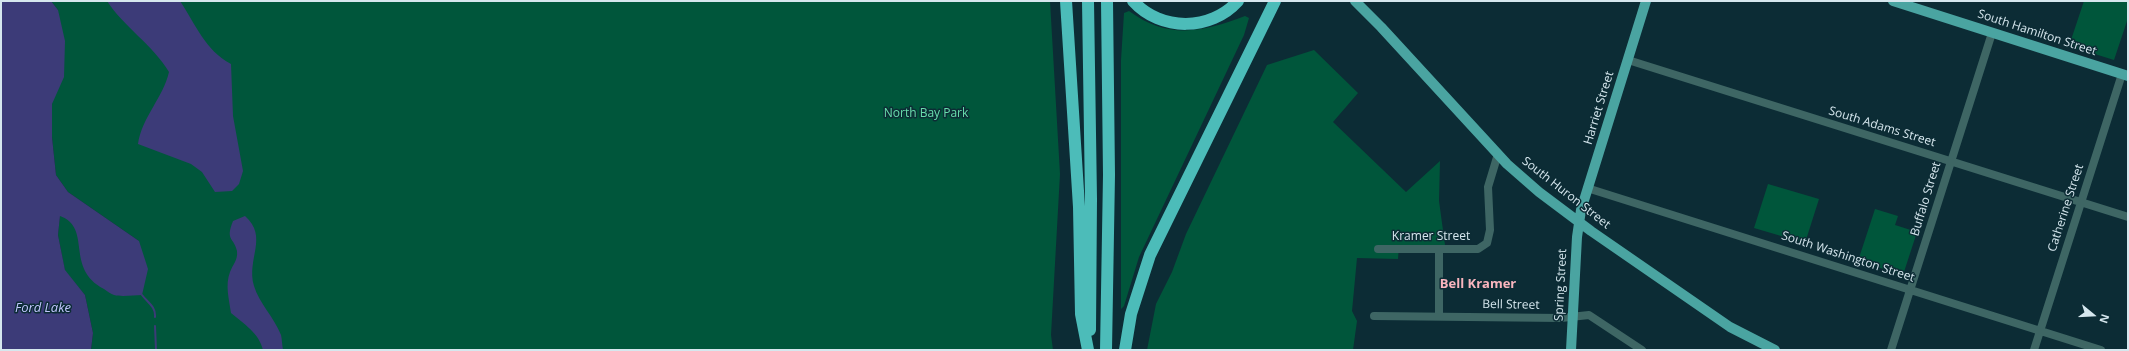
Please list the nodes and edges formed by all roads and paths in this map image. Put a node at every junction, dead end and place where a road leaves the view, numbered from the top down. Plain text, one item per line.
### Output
1 (1066, 1) edge
2 (1088, 1) edge
3 (1107, 1) edge
4 (1133, 1) edge
5 (1238, 1) edge
6 (1275, 1) edge
7 (1356, 1) edge
8 (1646, 1) edge
9 (1893, 1) edge
10 (1992, 33) junction
11 (1628, 60) junction
12 (2125, 75) edge
13 (1498, 154) junction
14 (1950, 161) junction
15 (1587, 188) junction
16 (2080, 202) junction
17 (2128, 217) edge
18 (1579, 222) junction
19 (1378, 249) dead end
20 (1439, 249) junction
21 (1910, 290) junction
22 (1573, 315) junction
23 (1374, 316) dead end
24 (1439, 316) junction
25 (2040, 331) junction
26 (1768, 349) edge
27 (1089, 350) edge
28 (1106, 350) edge
29 (1125, 350) edge
30 (1571, 350) edge
31 (1642, 350) edge
32 (1891, 350) edge
33 (2034, 350) edge
34 (2101, 350) edge

1 - 27 highway
2 - 27 highway
3 - 28 highway
4 - 5 highway
6 - 29 highway
7 - 13 main road, South Huron Street
8 - 11 main road, Harriet Street
9 - 10 main road, South Hamilton Street
10 - 12 main road, South Hamilton Street
10 - 14 street, Buffalo Street
11 - 14 street, South Adams Street
11 - 15 main road, Harriet Street
12 - 16 street, Catherine Street
13 - 18 main road, South Huron Street
13 - 20 street, Kramer Street
14 - 16 street, South Adams Street
14 - 21 street, Buffalo Street
15 - 18 main road, Harriet Street
15 - 21 street, South Washington Street
16 - 17 street, South Adams Street
16 - 25 street, Catherine Street
18 - 22 main road, Spring Street
18 - 26 main road, South Huron Street
19 - 20 street, Kramer Street
20 - 24 street
21 - 25 street, South Washington Street
21 - 32 street, Buffalo Street
22 - 24 street, Bell Street
22 - 30 main road, Spring Street
22 - 31 street, Bell Street
23 - 24 street, Bell Street
25 - 33 street, Catherine Street
25 - 34 street, South Washington Street

